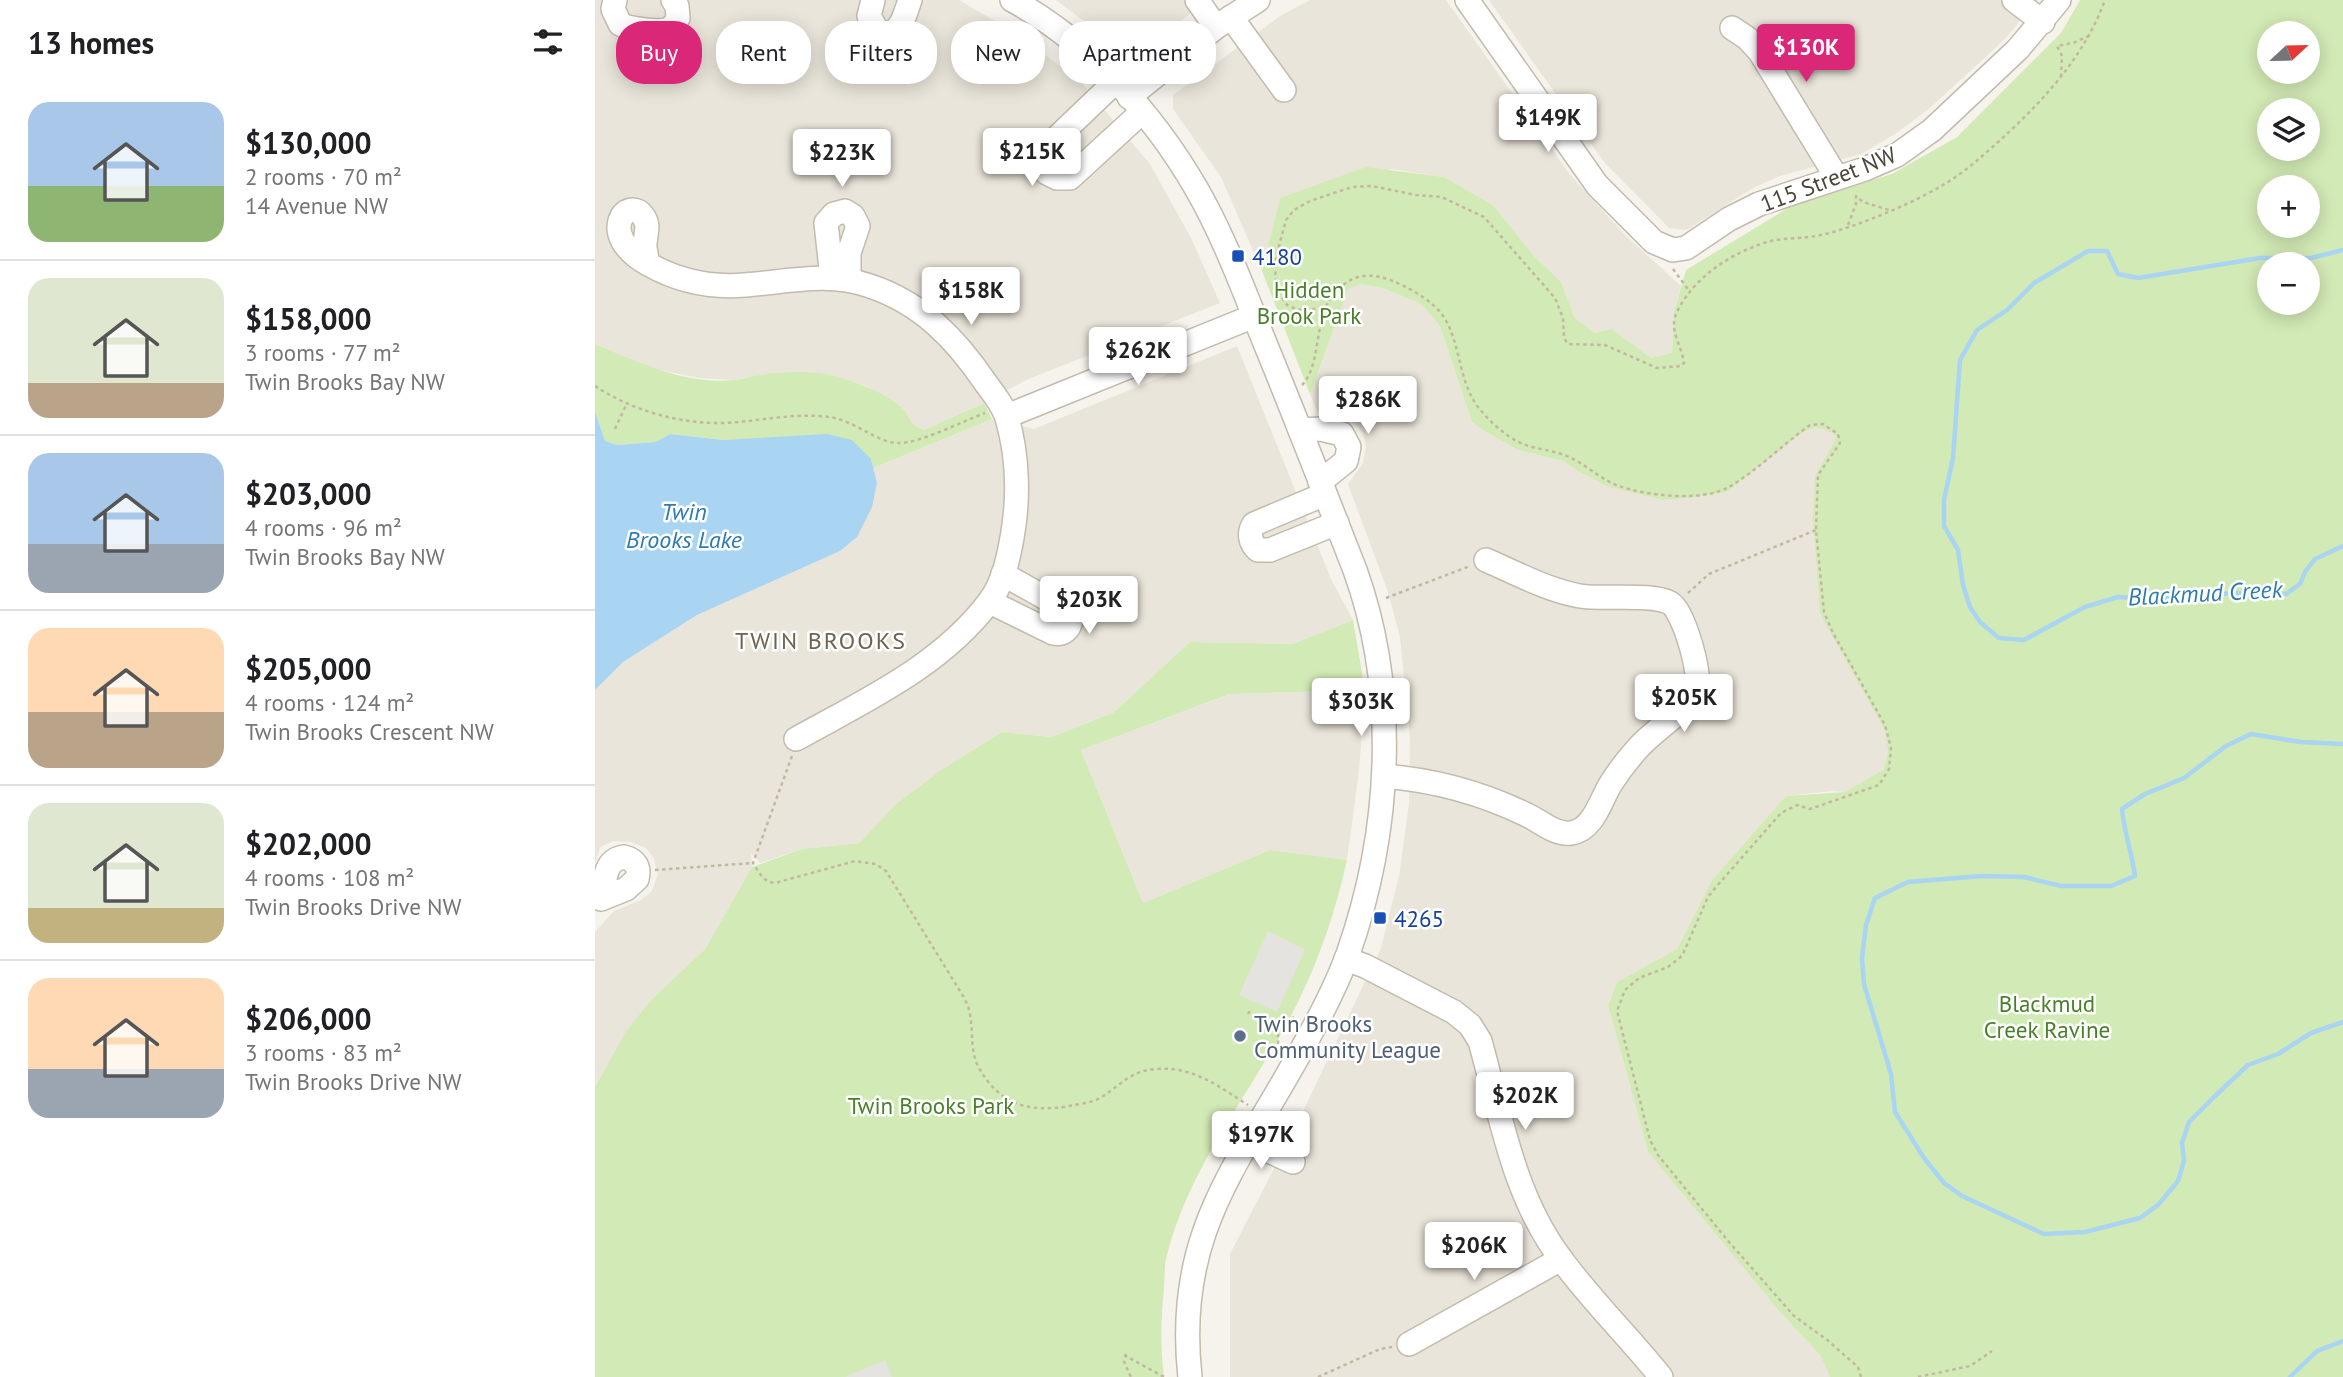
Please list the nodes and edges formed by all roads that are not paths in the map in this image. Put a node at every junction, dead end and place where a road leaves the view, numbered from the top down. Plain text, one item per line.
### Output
1 (615, 0) edge
2 (673, 0) edge
3 (873, 0) edge
4 (910, 0) edge
5 (1012, 0) edge
6 (1197, 0) edge
7 (1467, 0) edge
8 (2014, 0) edge
9 (2059, 0) edge
10 (1238, 10) edge
11 (2043, 22) junction
12 (1733, 28) dead end
13 (1284, 90) dead end
14 (1129, 97) junction
15 (1837, 178) junction
16 (648, 264) dead end
17 (1254, 317) junction
18 (998, 414) junction
19 (1300, 430) junction
20 (1323, 488) junction
21 (1337, 523) junction
22 (1486, 560) road end
23 (1003, 574) junction
24 (989, 602) junction
25 (796, 739) road end
26 (1384, 776) junction
27 (638, 871) road end
28 (598, 902) edge
29 (1346, 959) junction
30 (1247, 1141) junction
31 (1293, 1162) dead end
32 (1561, 1259) junction
33 (1409, 1344) road end
34 (1190, 1377) edge
35 (1661, 1377) edge

1 - 2 street
3 - 4 street
5 - 14 street
6 - 10 street
7 - 15 street, 115 Street NW
8 - 11 street
9 - 11 street, 115 Street NW
10 - 13 street
10 - 14 street
11 - 15 street, 115 Street NW
12 - 15 street
14 - 17 street
16 - 18 street
17 - 18 street
17 - 19 street
18 - 23 street
19 - 20 street
19 - 20 street
20 - 21 street
20 - 21 street
21 - 26 street
22 - 26 street
23 - 24 street
23 - 24 street
24 - 25 street
26 - 29 street
27 - 28 street
29 - 30 street
29 - 32 street
30 - 31 street
30 - 34 street
32 - 33 street
32 - 35 street

